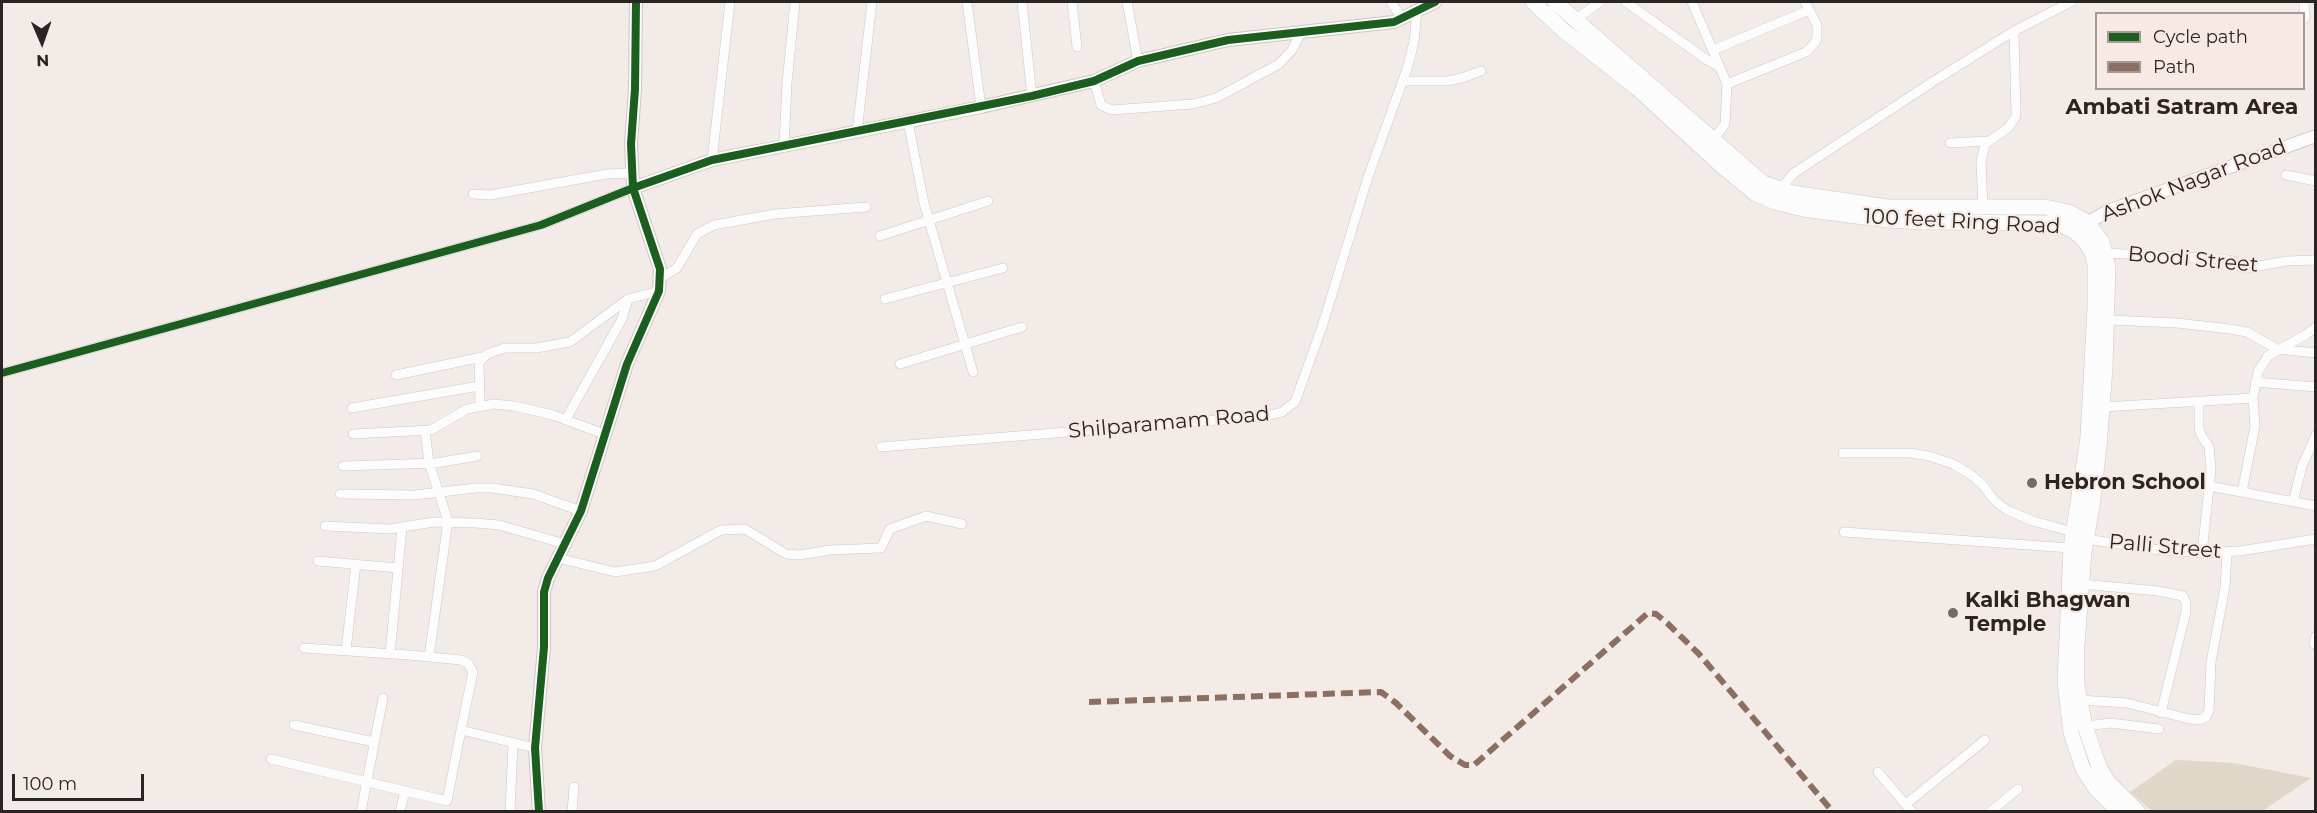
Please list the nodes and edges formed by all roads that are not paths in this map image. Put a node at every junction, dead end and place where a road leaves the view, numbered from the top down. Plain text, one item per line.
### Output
1 (636, 2) edge
2 (730, 2) edge
3 (795, 2) edge
4 (872, 2) edge
5 (967, 2) edge
6 (1022, 2) edge
7 (1072, 2) edge
8 (1127, 2) edge
9 (1390, 2) edge
10 (1435, 2) edge
11 (1533, 2) edge
12 (1555, 2) edge
13 (1600, 2) edge
14 (1626, 2) edge
15 (1692, 2) edge
16 (2071, 2) edge
17 (1807, 5) edge
18 (1417, 11) junction
19 (1402, 18) junction
20 (1576, 19) junction
21 (2014, 31) junction
22 (1301, 32) junction
23 (1077, 47) dead end
24 (1713, 50) junction
25 (1138, 61) junction
26 (1720, 67) junction
27 (1481, 70) dead end
28 (1094, 81) junction
29 (1403, 81) junction
30 (1727, 84) junction
31 (1032, 96) junction
32 (981, 107) junction
33 (908, 122) junction
34 (857, 132) junction
35 (2316, 136) edge
36 (1713, 140) junction
37 (1988, 141) junction
38 (1950, 143) dead end
39 (784, 146) junction
40 (712, 160) junction
41 (632, 173) junction
42 (2286, 175) dead end
43 (2316, 181) edge
44 (633, 188) junction
45 (1780, 189) junction
46 (473, 195) dead end
47 (988, 201) dead end
48 (866, 207) dead end
49 (1983, 208) junction
50 (929, 219) junction
51 (2081, 227) junction
52 (880, 236) dead end
53 (2105, 253) junction
54 (2316, 260) edge
55 (1003, 268) dead end
56 (946, 281) junction
57 (660, 285) junction
58 (628, 299) junction
59 (885, 299) dead end
60 (2108, 320) junction
61 (1022, 327) dead end
62 (2316, 327) edge
63 (965, 344) junction
64 (2277, 349) junction
65 (2316, 353) edge
66 (482, 357) junction
67 (900, 364) dead end
68 (973, 372) dead end
69 (2, 373) edge
70 (396, 375) dead end
71 (2255, 381) junction
72 (479, 386) junction
73 (2316, 387) edge
74 (2253, 398) junction
75 (2199, 401) junction
76 (480, 405) junction
77 (2103, 407) junction
78 (352, 408) dead end
79 (566, 419) junction
80 (425, 431) junction
81 (353, 434) dead end
82 (604, 435) junction
83 (2316, 435) edge
84 (881, 447) dead end
85 (1843, 453) dead end
86 (477, 456) dead end
87 (429, 463) junction
88 (343, 466) dead end
89 (2209, 486) junction
90 (440, 492) junction
91 (2242, 492) junction
92 (340, 494) dead end
93 (2293, 502) junction
94 (2316, 506) edge
95 (581, 511) junction
96 (448, 521) junction
97 (962, 524) dead end
98 (325, 526) dead end
99 (402, 528) junction
100 (1844, 532) dead end
101 (2079, 536) junction
102 (2316, 539) edge
103 (565, 544) junction
104 (2071, 548) junction
105 (2202, 553) junction
106 (2227, 553) junction
107 (558, 558) junction
108 (318, 561) dead end
109 (356, 564) junction
110 (398, 568) junction
111 (2081, 584) junction
112 (304, 648) dead end
113 (346, 650) junction
114 (390, 654) junction
115 (429, 657) junction
116 (383, 698) dead end
117 (2079, 700) junction
118 (2161, 712) junction
119 (294, 724) dead end
120 (2085, 726) junction
121 (2159, 729) dead end
122 (461, 730) junction
123 (1985, 740) dead end
124 (374, 742) junction
125 (513, 742) junction
126 (535, 748) junction
127 (271, 759) dead end
128 (1878, 772) dead end
129 (367, 782) junction
130 (574, 787) dead end
131 (2018, 789) dead end
132 (405, 791) junction
133 (447, 801) junction
134 (1906, 804) junction
135 (361, 812) edge
136 (400, 812) edge
137 (444, 812) edge
138 (510, 812) edge
139 (539, 812) edge
140 (572, 812) edge
141 (1912, 812) edge
142 (1990, 812) edge
143 (2120, 812) edge
144 (2138, 812) edge

1 - 41 street
2 - 40 street
3 - 39 street
4 - 34 street
5 - 32 street
6 - 31 street
7 - 23 street
8 - 25 street
9 - 19 street
10 - 18 street
11 - 51 main road, 100 feet Ring Road
12 - 20 main road, 100 feet Ring Road
13 - 20 street
14 - 26 street
15 - 24 street
16 - 21 street
17 - 24 street
17 - 30 street
18 - 19 street
18 - 29 street, Shilparamam Road
19 - 22 street
20 - 36 main road, 100 feet Ring Road
21 - 37 street
21 - 45 street
22 - 25 street
22 - 28 street
24 - 26 street
25 - 28 street
26 - 30 street
27 - 29 street
28 - 31 street
29 - 84 street, Shilparamam Road
30 - 36 street
31 - 32 street
32 - 33 street
33 - 34 street
33 - 50 street
34 - 39 street
35 - 51 street, Ashok Nagar Road
36 - 45 main road, 100 feet Ring Road
37 - 38 street
37 - 49 street
39 - 40 street
40 - 44 street
41 - 44 street
41 - 46 street
42 - 43 street
44 - 57 street
44 - 69 street
45 - 49 main road, 100 feet Ring Road
47 - 50 street
48 - 57 street
49 - 51 main road, 100 feet Ring Road
50 - 52 street
50 - 56 street
51 - 53 main road, 100 feet Ring Road
51 - 101 main road, 100 feet Ring Road
53 - 54 street, Boodi Street
53 - 60 main road, 100 feet Ring Road
55 - 56 street
56 - 59 street
56 - 63 street
57 - 58 street
57 - 82 street
58 - 66 street
58 - 79 street
60 - 64 street
60 - 77 main road, 100 feet Ring Road
61 - 63 street
62 - 64 street
63 - 67 street
63 - 68 street
64 - 65 street
64 - 71 street
66 - 70 street
66 - 72 street
71 - 73 street
71 - 74 street
72 - 76 street
72 - 78 street
74 - 75 street
74 - 91 street
75 - 77 street
75 - 89 street
76 - 79 street
76 - 80 street
77 - 101 main road, 100 feet Ring Road
79 - 82 street
80 - 81 street
80 - 87 street
82 - 95 street
83 - 93 street
85 - 101 street, Palli Street
86 - 87 street
87 - 88 street
87 - 90 street
89 - 91 street
89 - 105 street
90 - 92 street
90 - 95 street
90 - 96 street
91 - 93 street
93 - 94 street
95 - 103 street
96 - 99 street
96 - 103 street
96 - 115 street
97 - 107 street
98 - 99 street
99 - 110 street
100 - 104 street
101 - 104 main road, 100 feet Ring Road
101 - 105 street, Palli Street
101 - 111 main road, 100 feet Ring Road
102 - 106 street, Palli Street
103 - 107 street
104 - 143 main road, 100 feet Ring Road
105 - 106 street, Palli Street
106 - 118 street
107 - 126 street
108 - 109 street
109 - 110 street
109 - 113 street
110 - 114 street
111 - 117 main road, 100 feet Ring Road
111 - 118 street
112 - 113 street
113 - 114 street
114 - 115 street
115 - 122 street
116 - 124 street
117 - 118 street
117 - 120 main road, 100 feet Ring Road
119 - 124 street
120 - 121 street
120 - 144 main road, 100 feet Ring Road
122 - 125 street
122 - 133 street
123 - 134 street
124 - 129 street
125 - 126 street
125 - 138 street
126 - 139 street
127 - 129 street
128 - 134 street
129 - 132 street
129 - 135 street
130 - 140 street
131 - 142 street
132 - 133 street
132 - 136 street
133 - 137 street
134 - 141 street

